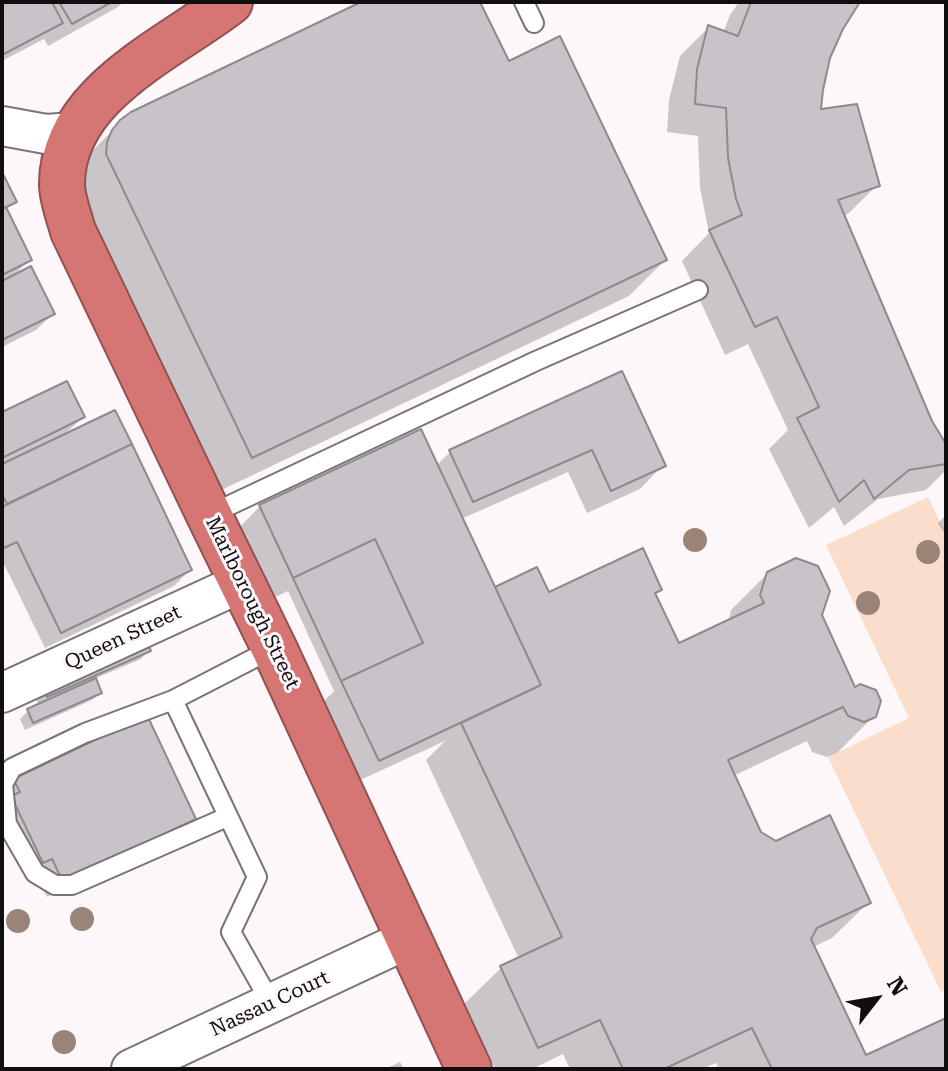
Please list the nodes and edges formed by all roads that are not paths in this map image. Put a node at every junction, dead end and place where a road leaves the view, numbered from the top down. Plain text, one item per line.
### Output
1 (230, 2) edge
2 (524, 2) edge
3 (534, 23) dead end
4 (2, 126) edge
5 (74, 132) junction
6 (698, 290) dead end
7 (209, 515) junction
8 (243, 582) junction
9 (274, 648) junction
10 (2, 693) edge
11 (173, 700) junction
12 (227, 817) junction
13 (408, 939) junction
14 (271, 1003) junction
15 (131, 1069) edge
16 (469, 1069) edge

1 - 5 highway
2 - 3 lane
4 - 5 street
5 - 7 highway, Marlborough Street
6 - 7 lane
7 - 8 highway, Marlborough Street
8 - 9 highway, Marlborough Street
8 - 10 street, Queen Street
9 - 11 lane
9 - 13 highway, Marlborough Street
11 - 12 lane
11 - 12 lane
12 - 14 lane
13 - 14 street, Nassau Court
13 - 16 highway, Marlborough Street
14 - 15 street, Nassau Court

